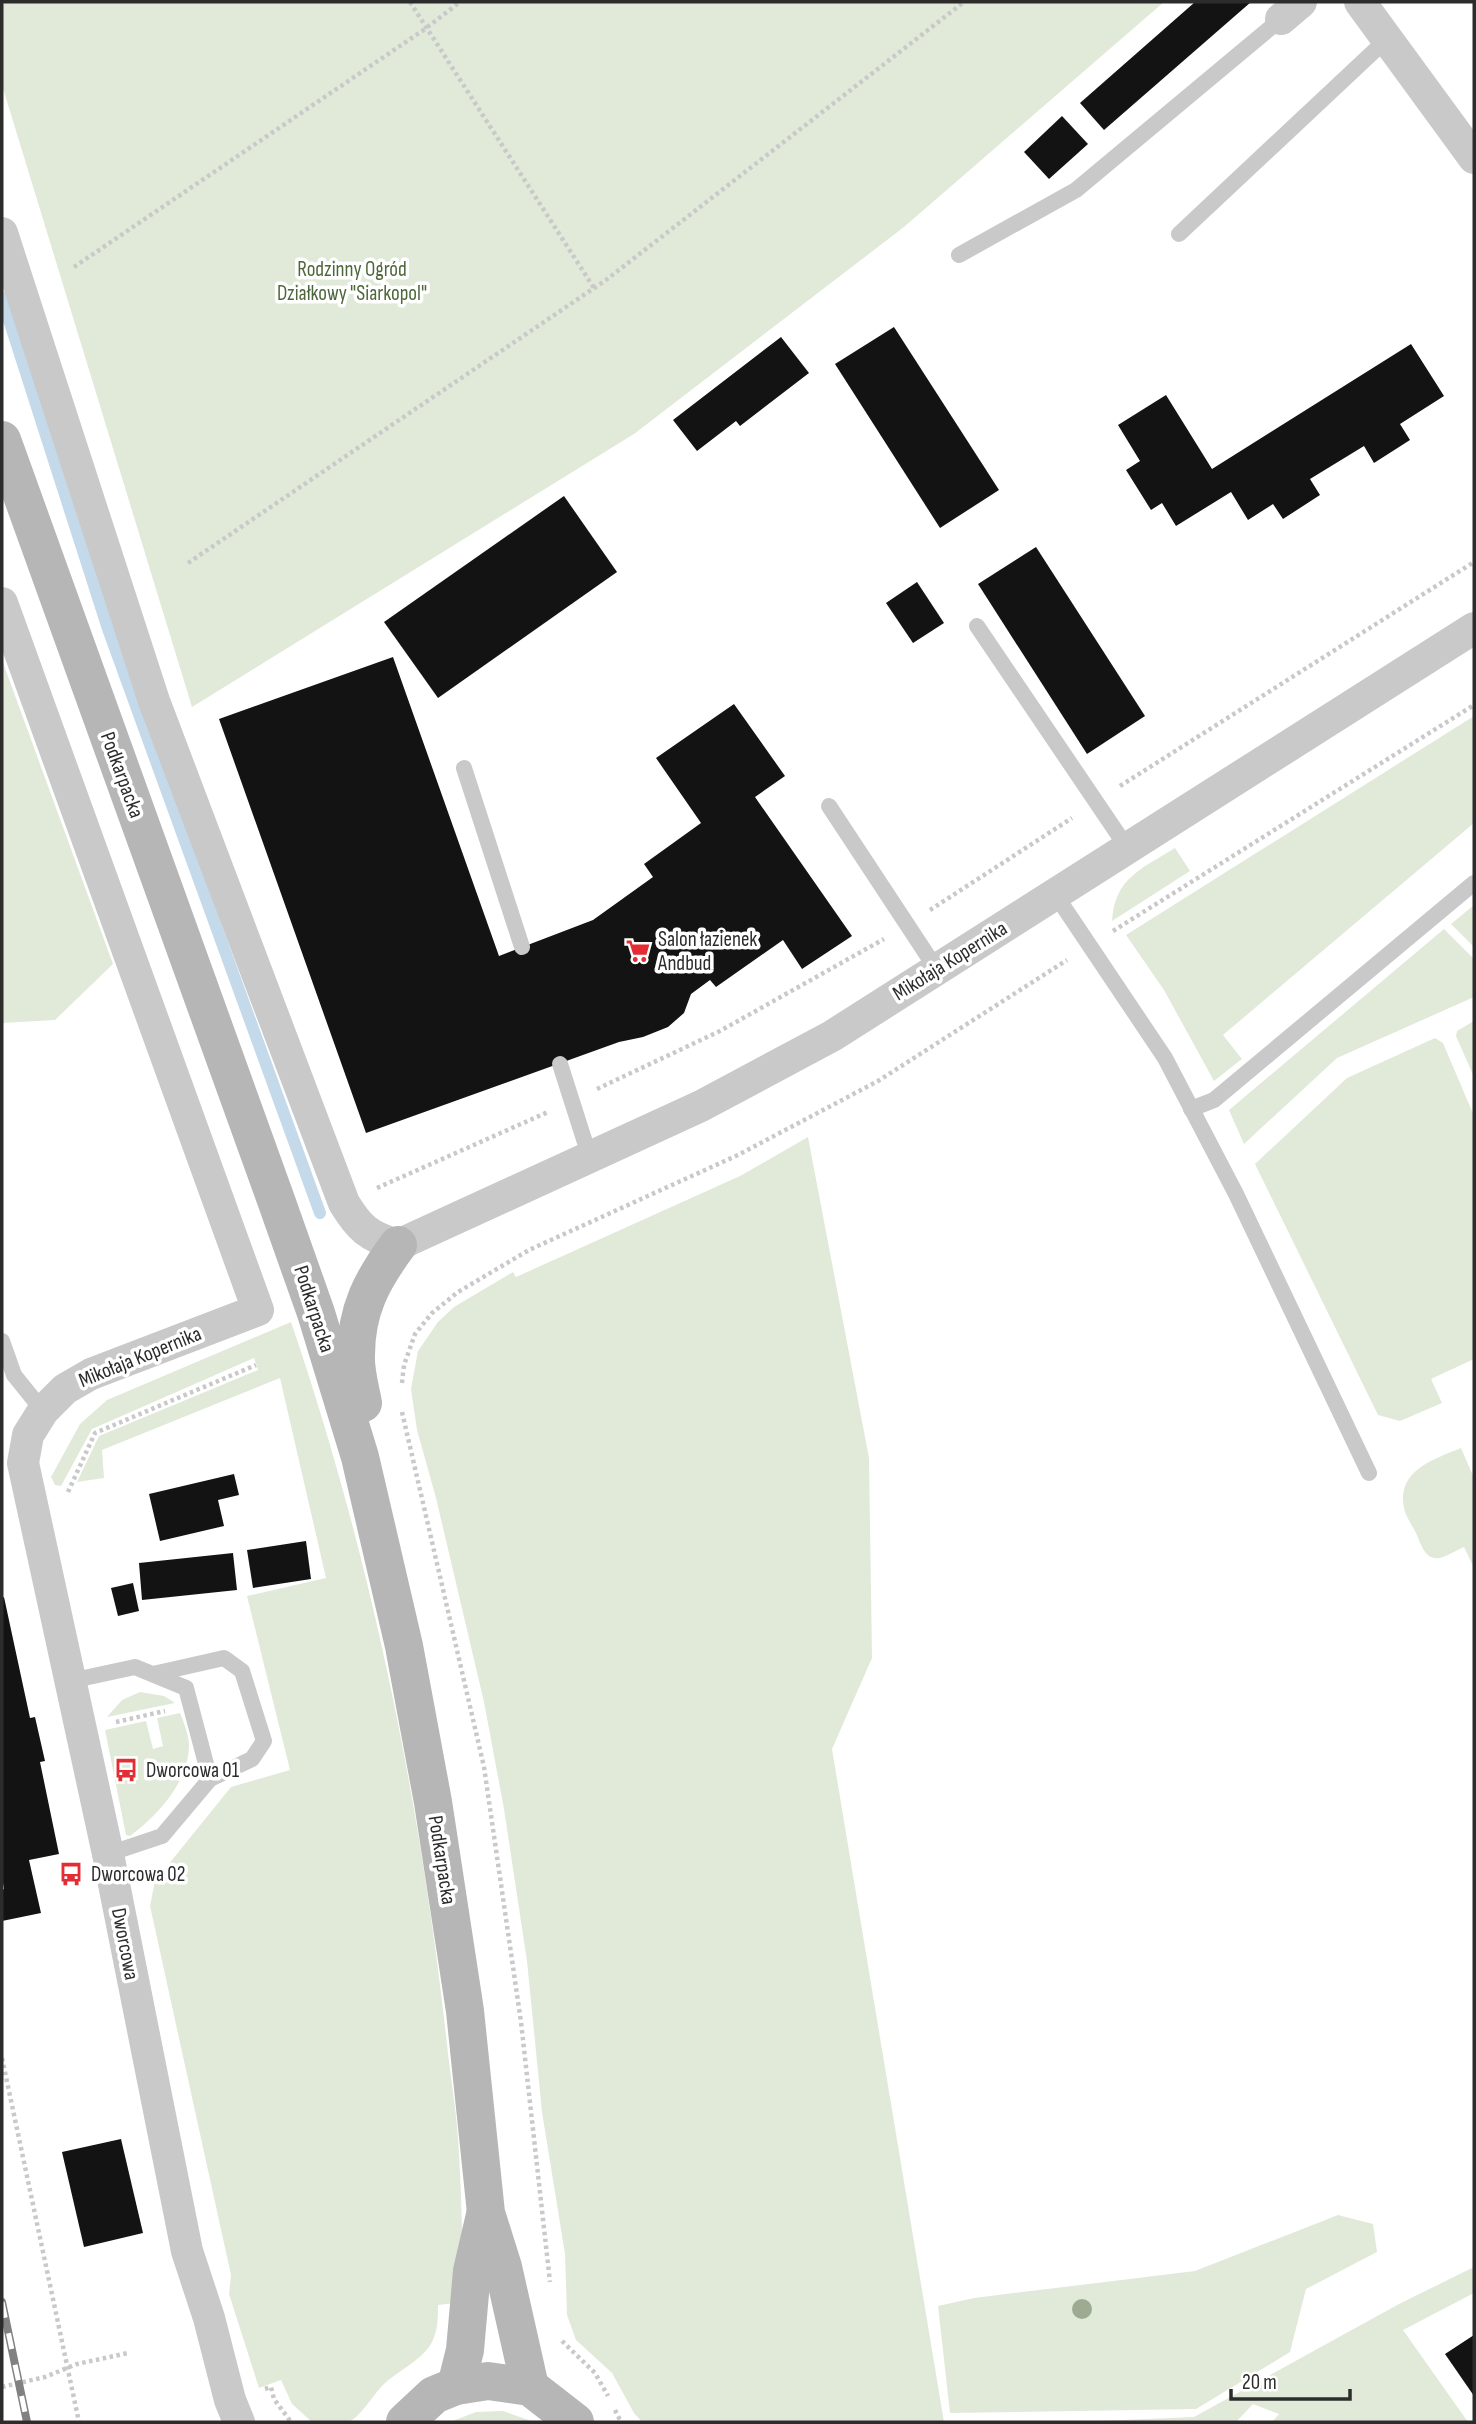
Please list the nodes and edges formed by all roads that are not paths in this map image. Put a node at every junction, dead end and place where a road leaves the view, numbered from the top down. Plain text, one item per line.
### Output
1 (1360, 2) edge
2 (1291, 10) edge
3 (1387, 39) junction
4 (1474, 159) edge
5 (2, 233) edge
6 (1179, 234) dead end
7 (959, 255) dead end
8 (2, 440) edge
9 (2, 603) edge
10 (977, 626) dead end
11 (1474, 628) edge
12 (464, 768) dead end
13 (829, 806) dead end
14 (1128, 849) junction
15 (1474, 883) edge
16 (1055, 894) junction
17 (522, 947) dead end
18 (937, 970) junction
19 (560, 1064) dead end
20 (1191, 1109) junction
21 (590, 1158) junction
22 (398, 1245) junction
23 (2, 1341) edge
24 (43, 1411) junction
25 (360, 1457) junction
26 (23, 1463) joint
27 (1369, 1473) dead end
28 (153, 1674) junction
29 (70, 1681) junction
30 (210, 1779) junction
31 (108, 1854) junction
32 (486, 2213) junction
33 (456, 2386) junction
34 (530, 2387) junction
35 (239, 2422) edge
36 (405, 2422) edge
37 (575, 2422) edge

1 - 3 street
2 - 7 lane
3 - 4 street
3 - 6 lane
5 - 22 street
8 - 25 main road, Podkarpacka
9 - 24 street, Mikołaja Kopernika
10 - 14 lane
11 - 14 street, Mikołaja Kopernika
12 - 17 lane
13 - 18 lane
14 - 16 street, Mikołaja Kopernika
15 - 20 lane
16 - 18 street, Mikołaja Kopernika
16 - 20 lane
18 - 21 street, Mikołaja Kopernika
19 - 21 lane
20 - 27 lane
21 - 22 street, Mikołaja Kopernika
22 - 25 main road
23 - 24 lane
24 - 26 street, Mikołaja Kopernika
25 - 32 main road, Podkarpacka
26 - 29 street, Dworcowa
28 - 29 lane
28 - 30 lane
28 - 30 lane
29 - 31 street, Dworcowa
30 - 31 lane
31 - 35 street, Dworcowa
32 - 33 main road, Podkarpacka
32 - 34 main road, Podkarpacka
33 - 34 main road
33 - 36 main road
34 - 37 main road

